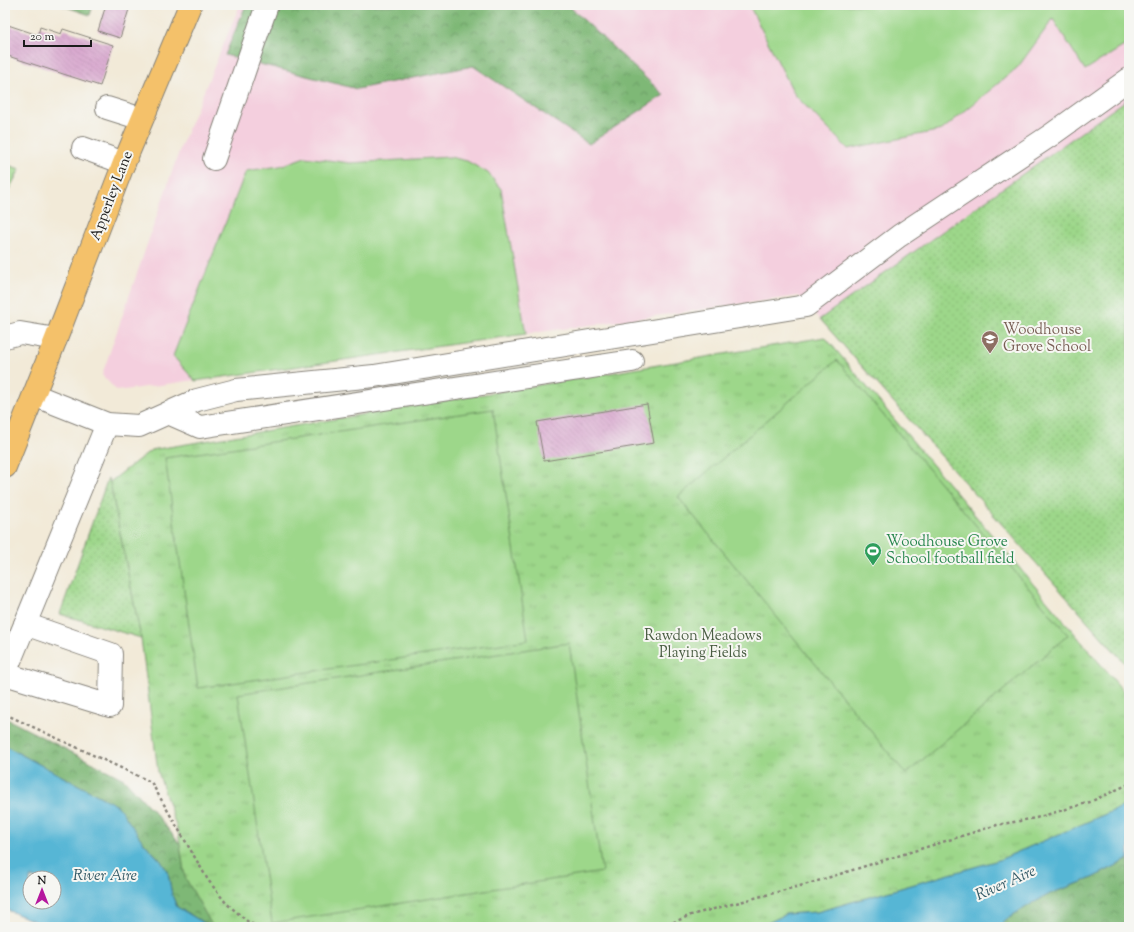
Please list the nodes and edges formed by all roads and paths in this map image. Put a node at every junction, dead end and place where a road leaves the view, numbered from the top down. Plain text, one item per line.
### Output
1 (190, 5) edge
2 (267, 5) edge
3 (1129, 79) edge
4 (107, 108) dead end
5 (142, 119) junction
6 (83, 148) dead end
7 (214, 159) dead end
8 (124, 163) junction
9 (5, 337) edge
10 (56, 339) junction
11 (632, 361) dead end
12 (34, 395) junction
13 (168, 413) junction
14 (107, 424) junction
15 (5, 467) edge
16 (25, 624) junction
17 (5, 673) edge
18 (5, 714) edge
19 (1129, 784) edge
20 (257, 927) edge
21 (662, 927) edge

1 - 5 highway, Apperley Lane
2 - 7 street
3 - 13 street
4 - 5 street
5 - 8 highway, Apperley Lane
6 - 8 street
8 - 10 highway, Apperley Lane
9 - 10 street
10 - 12 highway, Apperley Lane
11 - 13 street
12 - 14 street
12 - 15 highway, Apperley Lane
13 - 14 street
14 - 16 street
16 - 17 street
16 - 17 street
18 - 20 path
19 - 21 path

